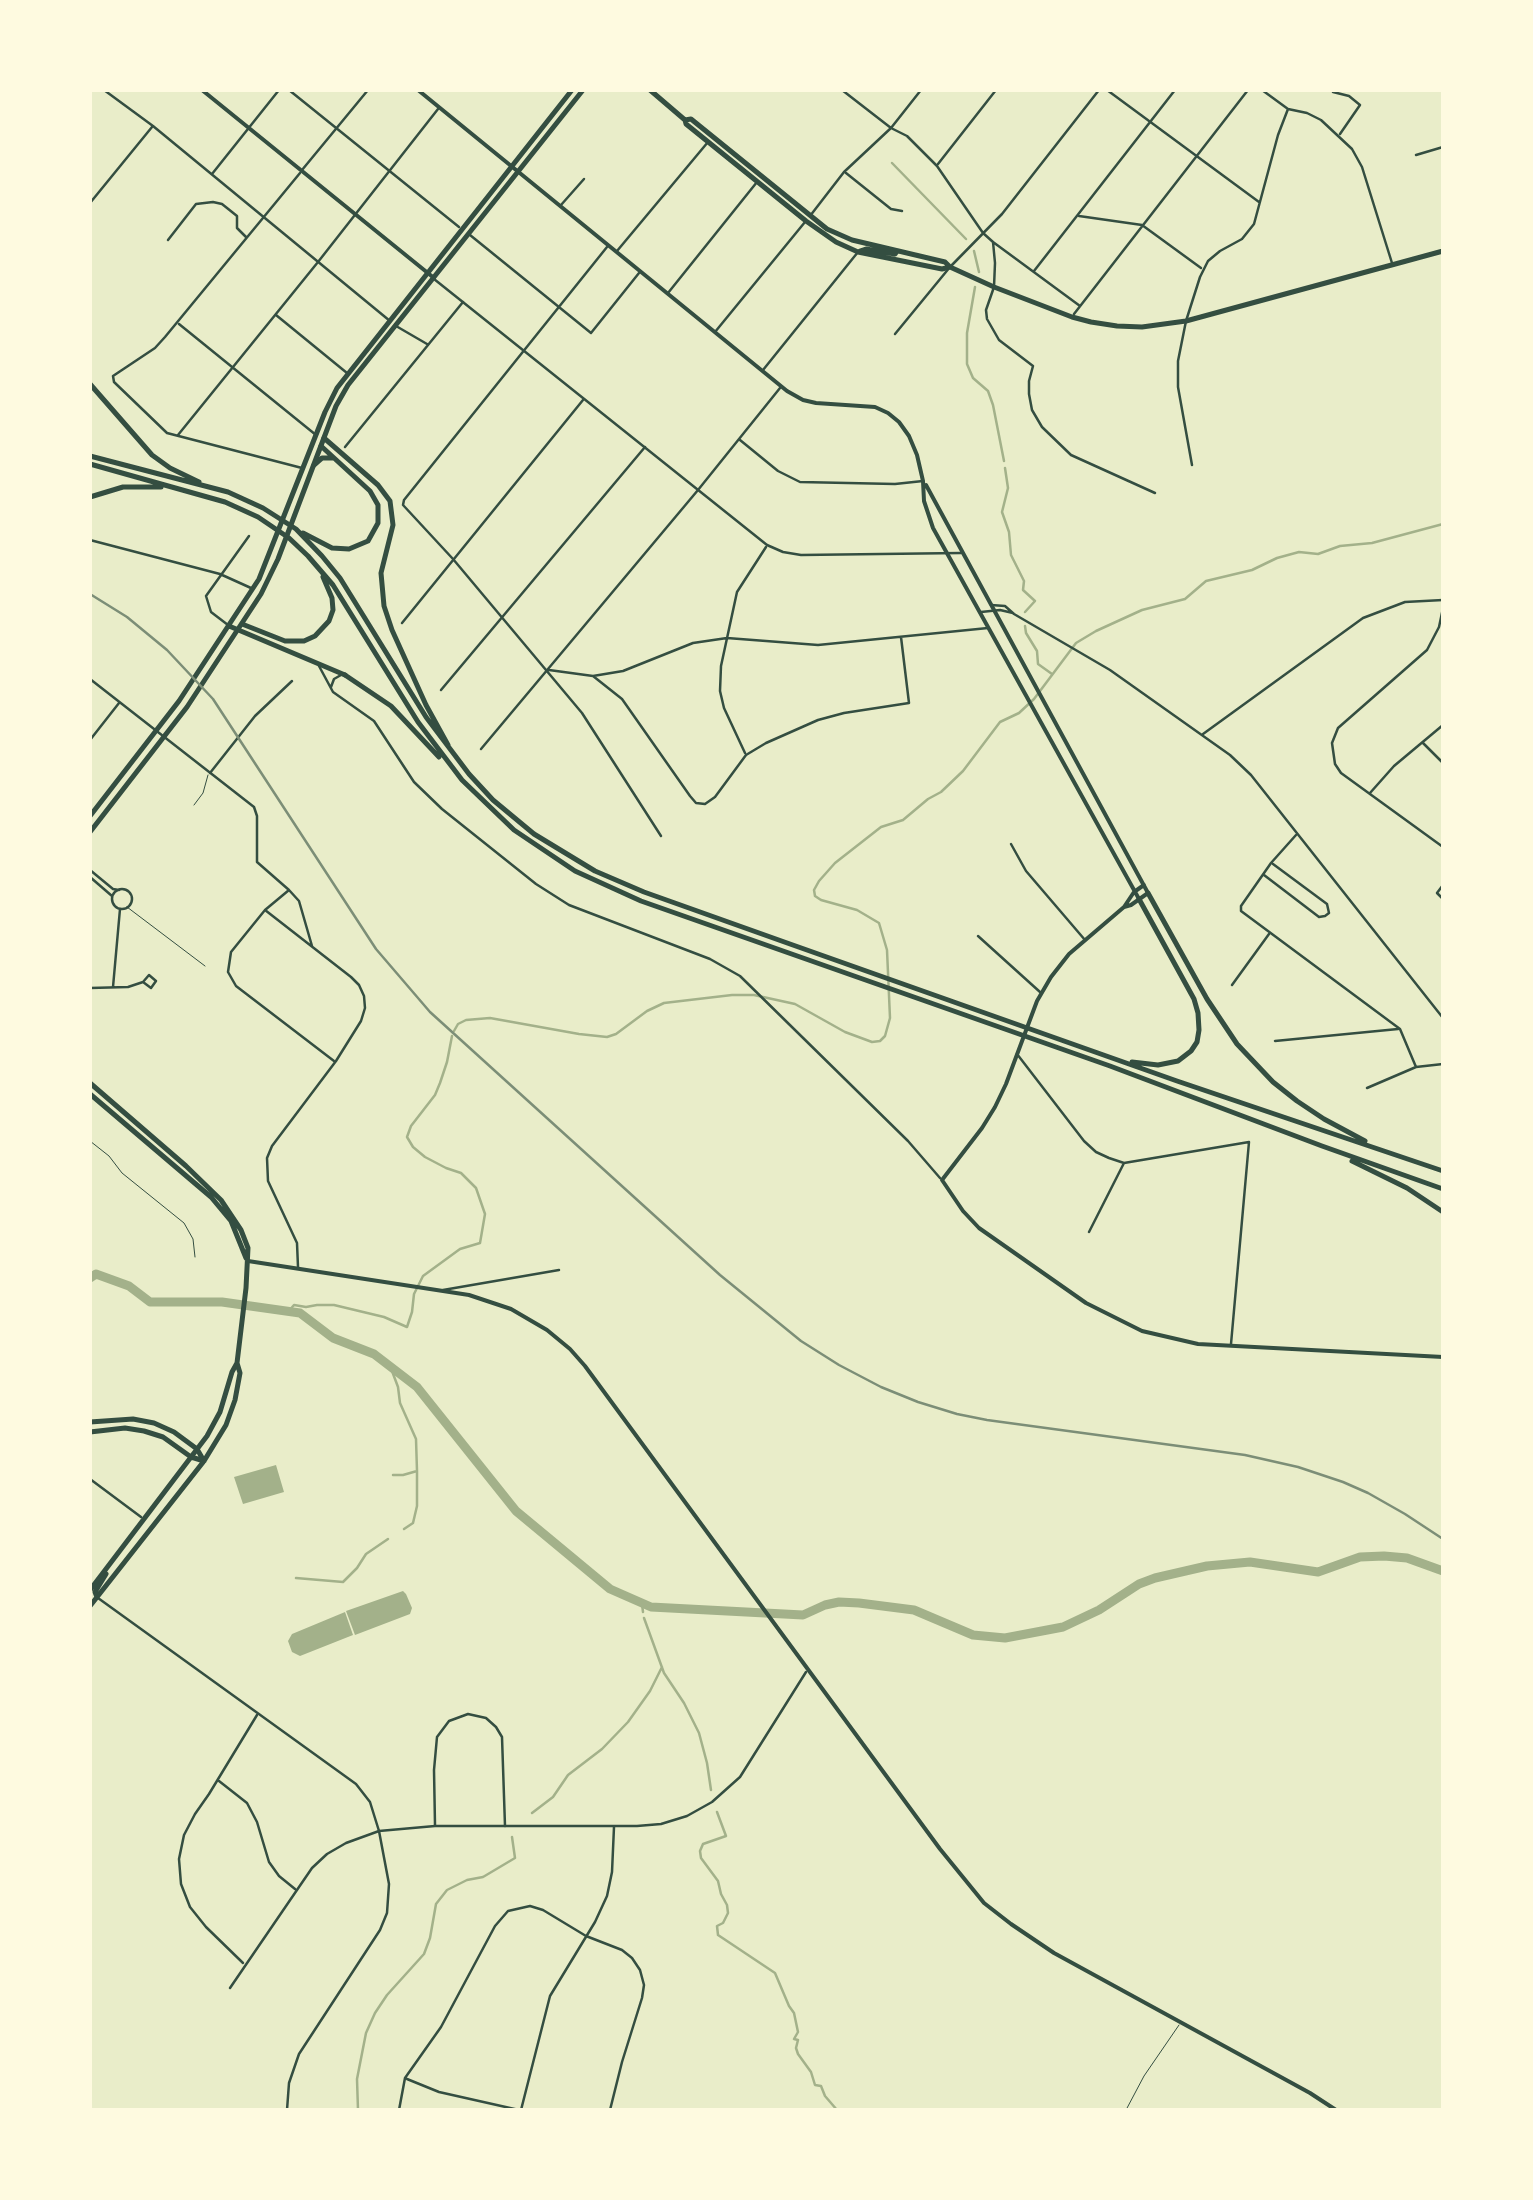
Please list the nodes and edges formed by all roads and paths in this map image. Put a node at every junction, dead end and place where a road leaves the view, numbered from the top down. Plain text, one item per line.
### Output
1 (104, 90) edge
2 (202, 90) edge
3 (279, 90) edge
4 (289, 90) edge
5 (368, 90) edge
6 (418, 90) edge
7 (572, 90) edge
8 (583, 90) edge
9 (650, 90) edge
10 (921, 90) edge
11 (996, 90) edge
12 (1099, 90) edge
13 (1107, 90) edge
14 (1175, 90) edge
15 (1248, 90) edge
16 (1263, 90) edge
17 (845, 91) edge
18 (1332, 92) edge
19 (439, 107) junction
20 (1288, 108) junction
21 (685, 120) junction
22 (1150, 122) junction
23 (153, 126) junction
24 (248, 128) junction
25 (336, 128) junction
26 (891, 128) junction
27 (1339, 135) junction
28 (708, 142) junction
29 (1443, 148) edge
30 (1197, 156) junction
31 (1416, 156) dead end
32 (513, 166) junction
33 (937, 166) junction
34 (389, 170) junction
35 (301, 172) junction
36 (518, 172) junction
37 (844, 172) junction
38 (210, 175) junction
39 (584, 178) dead end
40 (757, 182) junction
41 (1260, 202) junction
42 (90, 203) edge
43 (560, 206) junction
44 (902, 211) dead end
45 (354, 215) junction
46 (1077, 216) junction
47 (263, 217) junction
48 (808, 218) junction
49 (1142, 226) junction
50 (466, 232) junction
51 (983, 233) junction
52 (248, 238) junction
53 (168, 240) dead end
54 (993, 242) junction
55 (608, 246) junction
56 (898, 250) junction
57 (1443, 251) edge
58 (616, 252) junction
59 (858, 252) junction
60 (318, 262) junction
61 (1392, 265) junction
62 (950, 267) junction
63 (1203, 269) junction
64 (640, 272) junction
65 (1033, 272) junction
66 (427, 274) junction
67 (434, 278) junction
68 (994, 287) junction
69 (667, 294) junction
70 (463, 302) junction
71 (1080, 306) junction
72 (560, 307) junction
73 (274, 314) junction
74 (1072, 317) junction
75 (390, 321) junction
76 (1186, 321) junction
77 (178, 323) junction
78 (396, 326) junction
79 (714, 332) junction
80 (894, 334) dead end
81 (428, 345) junction
82 (524, 351) junction
83 (232, 366) junction
84 (762, 371) junction
85 (347, 373) junction
86 (90, 384) edge
87 (781, 386) junction
88 (584, 399) junction
89 (177, 436) junction
90 (320, 436) junction
91 (739, 439) junction
92 (321, 446) junction
93 (345, 447) dead end
94 (645, 447) junction
95 (90, 456) edge
96 (336, 459) junction
97 (90, 464) edge
98 (314, 465) junction
99 (1192, 465) dead end
100 (304, 468) junction
101 (923, 481) junction
102 (172, 487) junction
103 (210, 487) junction
104 (698, 490) junction
105 (1155, 493) dead end
106 (90, 496) edge
107 (296, 529) junction
108 (249, 536) dead end
109 (90, 540) edge
110 (767, 545) junction
111 (963, 553) junction
112 (947, 554) junction
113 (452, 560) junction
114 (320, 569) junction
115 (220, 574) junction
116 (253, 589) junction
117 (1443, 600) edge
118 (992, 608) junction
119 (1443, 608) edge
120 (980, 612) junction
121 (502, 617) junction
122 (402, 623) dead end
123 (229, 626) junction
124 (240, 627) junction
125 (988, 628) junction
126 (901, 637) junction
127 (727, 638) junction
128 (310, 659) junction
129 (547, 670) junction
130 (344, 674) junction
131 (593, 676) junction
132 (90, 679) edge
133 (292, 681) dead end
134 (331, 688) junction
135 (442, 690) dead end
136 (120, 702) junction
137 (1443, 725) edge
138 (157, 730) junction
139 (1204, 734) junction
140 (165, 737) junction
141 (90, 740) edge
142 (1422, 742) junction
143 (481, 749) dead end
144 (746, 755) junction
145 (457, 760) junction
146 (1443, 763) edge
147 (210, 772) junction
148 (462, 780) junction
149 (1369, 794) junction
150 (194, 805) dead end
151 (90, 816) edge
152 (90, 832) edge
153 (1297, 834) junction
154 (661, 836) dead end
155 (1011, 844) dead end
156 (1443, 848) edge
157 (1272, 863) junction
158 (90, 870) edge
159 (1264, 875) junction
160 (90, 877) edge
161 (1443, 885) edge
162 (1144, 886) junction
163 (120, 890) junction
164 (290, 890) junction
165 (1134, 892) junction
166 (1148, 893) junction
167 (112, 898) junction
168 (1140, 899) junction
169 (1443, 899) edge
170 (128, 907) junction
171 (1124, 907) junction
172 (120, 909) junction
173 (264, 910) junction
174 (1269, 933) junction
175 (978, 936) dead end
176 (1085, 940) junction
177 (312, 948) junction
178 (205, 966) dead end
179 (144, 982) dead end
180 (1232, 985) dead end
181 (90, 988) edge
182 (112, 988) junction
183 (1041, 993) junction
184 (1443, 1018) edge
185 (1400, 1029) junction
186 (1275, 1040) dead end
187 (1018, 1054) junction
188 (1124, 1061) junction
189 (336, 1062) junction
190 (1443, 1064) edge
191 (1416, 1067) junction
192 (90, 1083) edge
193 (1367, 1088) dead end
194 (90, 1094) edge
195 (90, 1140) edge
196 (1322, 1146) junction
197 (1381, 1149) junction
198 (1124, 1163) junction
199 (1443, 1172) edge
200 (942, 1180) junction
201 (1443, 1189) edge
202 (1443, 1212) edge
203 (1089, 1232) dead end
204 (196, 1257) dead end
205 (247, 1261) junction
206 (298, 1268) junction
207 (559, 1270) dead end
208 (442, 1290) junction
209 (1230, 1346) junction
210 (1443, 1356) edge
211 (237, 1363) junction
212 (90, 1422) edge
213 (90, 1432) edge
214 (197, 1450) junction
215 (191, 1458) junction
216 (204, 1460) junction
217 (90, 1479) edge
218 (144, 1519) junction
219 (116, 1556) junction
220 (90, 1590) edge
221 (97, 1598) junction
222 (90, 1606) edge
223 (808, 1670) junction
224 (258, 1713) junction
225 (218, 1780) junction
226 (436, 1826) junction
227 (505, 1826) junction
228 (614, 1826) junction
229 (379, 1832) junction
230 (296, 1889) junction
231 (586, 1936) junction
232 (245, 1965) junction
233 (230, 1988) dead end
234 (1180, 2022) junction
235 (406, 2078) junction
236 (288, 2110) edge
237 (398, 2110) edge
238 (521, 2110) edge
239 (610, 2110) edge
240 (1126, 2110) edge
241 (1336, 2110) edge

1 - 23 street
2 - 24 main road
3 - 24 street
4 - 25 street
5 - 25 street
6 - 19 main road
7 - 32 main road
8 - 36 main road
9 - 21 main road
10 - 26 street
11 - 33 street
12 - 51 street
13 - 22 street
14 - 22 street
15 - 30 street
16 - 20 street
17 - 26 street
18 - 27 street
19 - 32 main road
19 - 34 street
20 - 27 street
20 - 41 street
21 - 28 main road
21 - 48 main road
22 - 30 street
22 - 46 street
23 - 38 street
23 - 42 street
24 - 35 main road
24 - 38 street
25 - 34 street
25 - 35 street
26 - 33 street
26 - 37 street
27 - 61 street
28 - 40 main road
28 - 58 street
29 - 31 street
30 - 41 street
30 - 49 street
32 - 36 main road
32 - 50 main road
33 - 51 street
34 - 45 street
34 - 50 street
35 - 45 main road
35 - 47 street
36 - 43 main road
36 - 50 main road
37 - 44 street
37 - 48 street
38 - 47 street
39 - 43 street
40 - 48 main road
40 - 69 street
41 - 63 street
43 - 55 main road
45 - 60 street
45 - 66 main road
46 - 49 street
46 - 65 street
47 - 52 street
47 - 60 street
48 - 56 main road
48 - 59 main road
48 - 79 street
49 - 63 street
49 - 71 street
50 - 66 main road
50 - 67 main road
50 - 72 street
51 - 54 street
51 - 62 street
52 - 53 street
52 - 77 street
54 - 65 street
54 - 68 street
55 - 58 main road
55 - 72 street
56 - 59 main road
56 - 62 main road
57 - 61 main road
58 - 64 main road
59 - 62 main road
59 - 84 street
60 - 73 street
60 - 75 street
61 - 76 main road
62 - 68 main road
62 - 80 street
63 - 76 street
64 - 69 main road
64 - 72 street
65 - 71 street
66 - 67 main road
66 - 75 main road
67 - 70 street
67 - 78 main road
68 - 74 main road
68 - 105 street
69 - 79 main road
70 - 81 street
70 - 82 street
71 - 74 street
72 - 82 street
73 - 83 street
73 - 85 street
74 - 76 main road
75 - 85 main road
76 - 99 street
77 - 83 street
77 - 89 street
78 - 81 street
78 - 90 main road
79 - 84 main road
81 - 93 street
82 - 88 street
82 - 113 street
83 - 89 street
83 - 90 street
84 - 87 main road
85 - 90 main road
86 - 103 main road
87 - 91 street
87 - 101 main road
88 - 94 street
88 - 113 street
89 - 100 street
90 - 92 main road
90 - 100 main road
90 - 145 main road
91 - 101 street
91 - 104 street
92 - 96 main road
92 - 98 main road
94 - 104 street
94 - 121 street
95 - 103 main road
96 - 98 main road
96 - 107 main road
97 - 102 main road
98 - 124 main road
100 - 116 main road
101 - 111 main road
101 - 112 main road
102 - 106 main road
102 - 114 main road
103 - 107 main road
104 - 110 street
104 - 129 street
107 - 145 main road
108 - 115 street
109 - 115 street
110 - 112 street
110 - 127 street
111 - 112 street
111 - 118 main road
112 - 120 main road
113 - 121 street
113 - 122 street
114 - 124 main road
114 - 148 main road
115 - 116 street
115 - 123 street
116 - 123 main road
117 - 139 street
118 - 120 street
118 - 139 street
118 - 162 main road
119 - 149 street
120 - 125 main road
121 - 129 street
121 - 135 street
123 - 124 main road
123 - 138 main road
124 - 128 main road
124 - 140 main road
125 - 126 street
125 - 165 main road
126 - 127 street
126 - 144 street
127 - 131 street
127 - 144 street
128 - 130 main road
128 - 134 street
129 - 131 street
129 - 143 street
129 - 154 street
130 - 134 street
130 - 148 main road
131 - 144 street
132 - 136 street
133 - 147 street
134 - 200 street
136 - 138 street
136 - 141 street
137 - 142 street
138 - 140 street
138 - 151 main road
139 - 153 street
140 - 147 street
140 - 152 main road
142 - 146 street
142 - 149 street
145 - 188 main road
147 - 150 street
147 - 164 street
148 - 196 main road
149 - 156 street
153 - 157 street
153 - 184 street
155 - 176 street
157 - 159 street
157 - 159 street
158 - 163 street
159 - 174 street
160 - 167 street
161 - 169 street
162 - 165 main road
162 - 166 main road
163 - 167 street
163 - 170 street
164 - 173 street
164 - 177 street
165 - 168 main road
165 - 171 main road
166 - 168 main road
166 - 197 main road
167 - 172 street
168 - 171 main road
168 - 188 main road
170 - 172 street
170 - 178 street
171 - 176 main road
172 - 182 street
173 - 177 street
173 - 189 street
174 - 180 street
174 - 185 street
175 - 183 street
176 - 183 main road
177 - 189 street
179 - 182 street
181 - 182 street
183 - 187 main road
185 - 186 street
185 - 191 street
187 - 198 street
187 - 200 main road
188 - 197 main road
189 - 206 street
190 - 191 street
191 - 193 street
192 - 205 main road
194 - 205 main road
195 - 204 street
196 - 201 main road
196 - 202 main road
197 - 199 main road
198 - 203 street
198 - 209 street
200 - 209 main road
205 - 206 main road
205 - 211 main road
206 - 208 main road
207 - 208 street
208 - 223 main road
209 - 210 main road
211 - 214 main road
211 - 216 main road
212 - 214 main road
213 - 215 main road
214 - 215 main road
214 - 216 main road
215 - 216 main road
215 - 218 main road
216 - 221 main road
217 - 218 street
218 - 219 main road
219 - 220 main road
219 - 221 main road
221 - 222 main road
221 - 224 street
223 - 228 street
223 - 234 main road
224 - 225 street
224 - 229 street
225 - 230 street
225 - 232 street
226 - 227 street
226 - 227 street
226 - 229 street
227 - 228 street
228 - 231 street
229 - 230 street
229 - 236 street
230 - 232 street
231 - 235 street
231 - 238 street
231 - 239 street
232 - 233 street
234 - 240 street
234 - 241 main road
235 - 237 street
235 - 238 street

